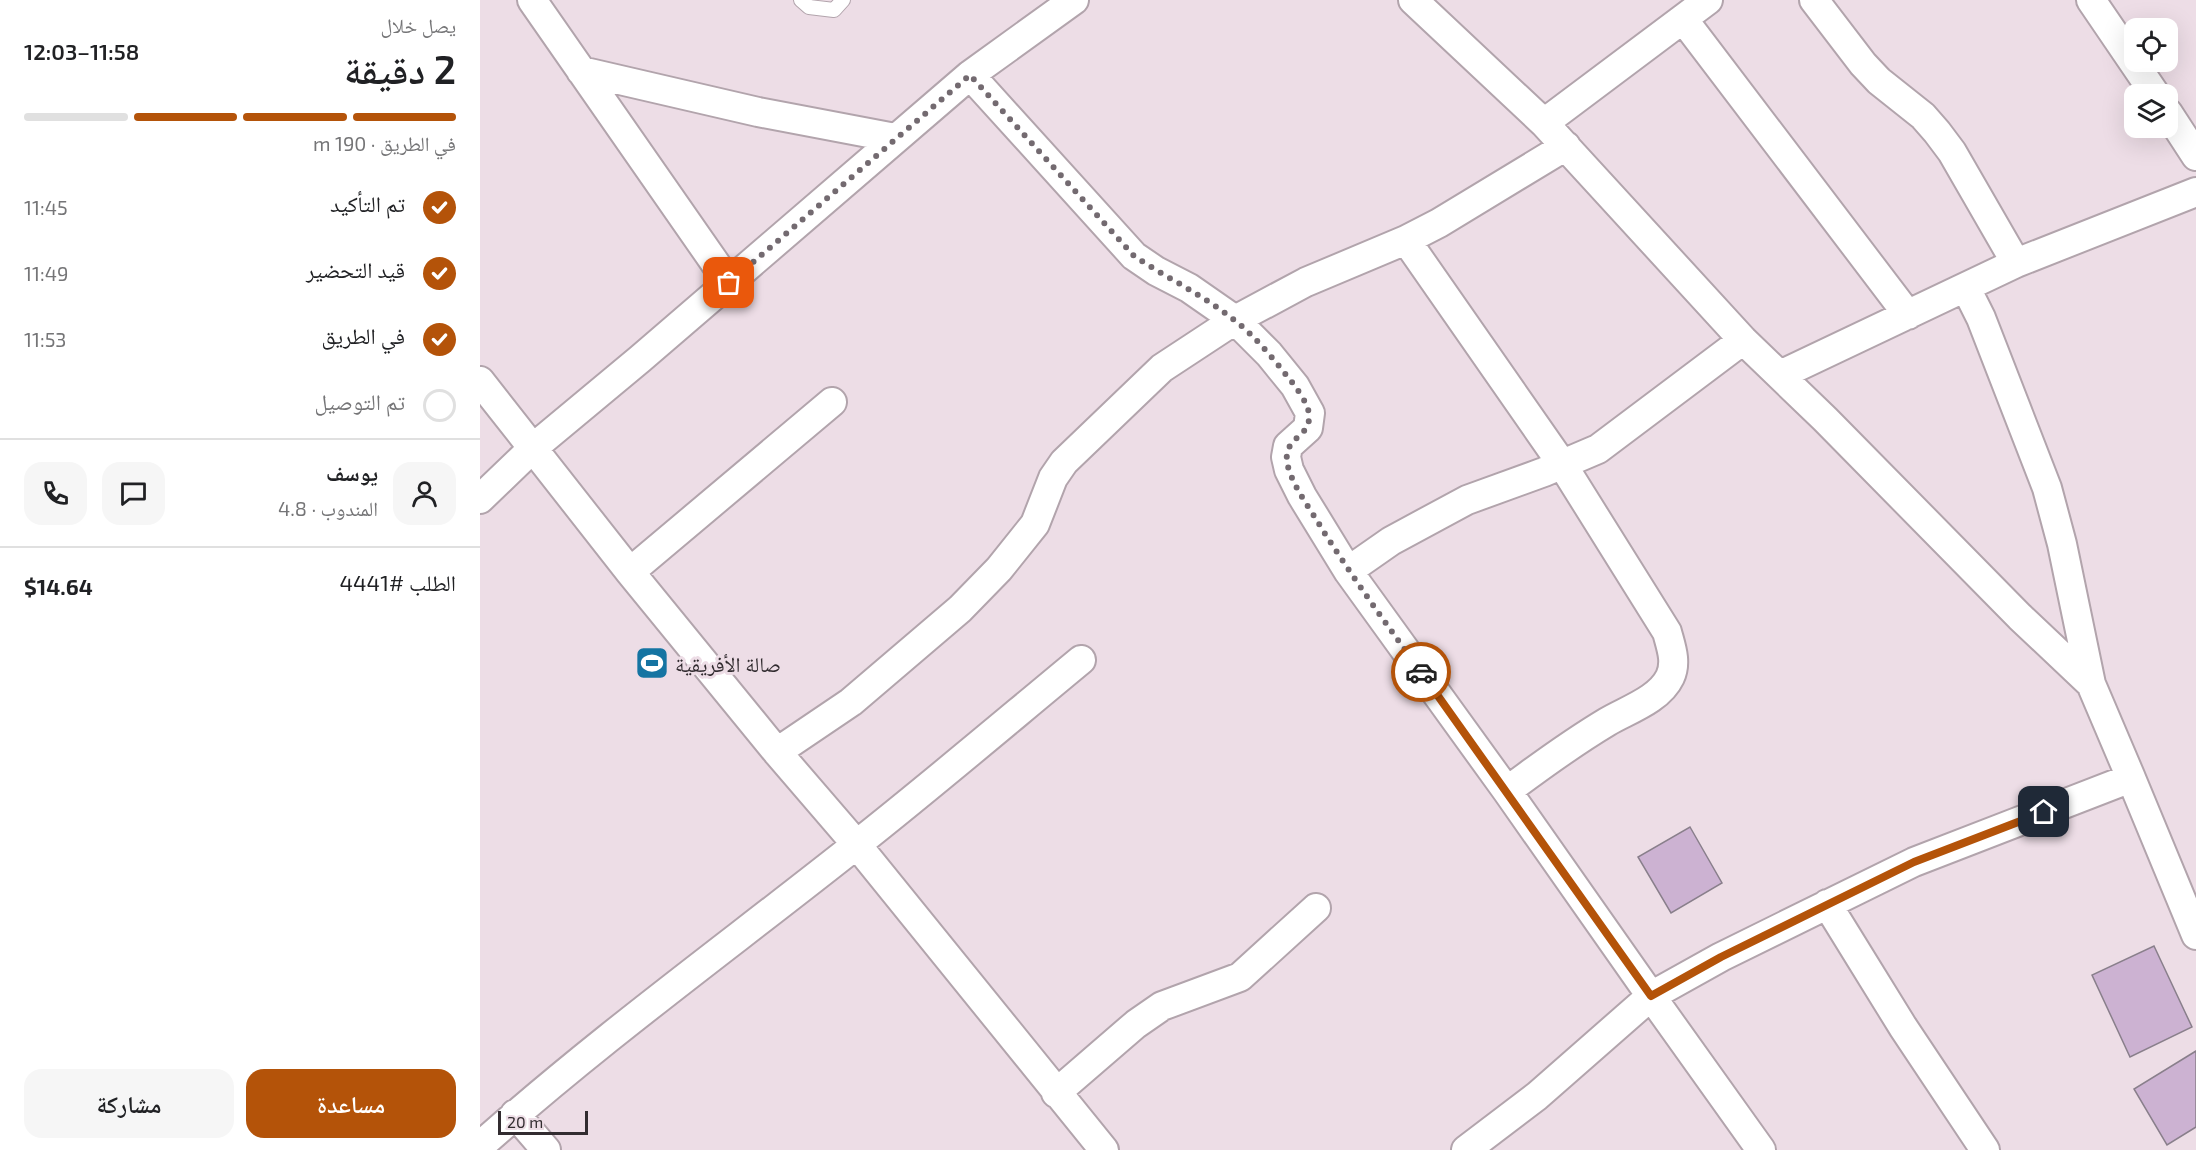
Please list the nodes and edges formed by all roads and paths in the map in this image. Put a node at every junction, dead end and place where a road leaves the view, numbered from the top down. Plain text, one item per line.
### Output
1 (532, 0) edge
2 (801, 0) edge
3 (843, 0) edge
4 (1074, 0) edge
5 (1413, 0) edge
6 (1708, 0) edge
7 (1814, 0) edge
8 (2091, 0) edge
9 (1683, 19) junction
10 (581, 71) junction
11 (970, 75) junction
12 (2148, 84) edge
13 (1544, 123) junction
14 (2178, 128) edge
15 (895, 138) junction
16 (1566, 146) junction
17 (2196, 156) edge
18 (2196, 192) edge
19 (1406, 240) junction
20 (2016, 263) junction
21 (729, 283) junction
22 (1966, 288) junction
23 (1908, 315) junction
24 (1235, 320) junction
25 (1743, 340) junction
26 (1780, 375) junction
27 (480, 381) edge
28 (832, 402) dead end
29 (532, 448) junction
30 (1562, 464) junction
31 (480, 499) edge
32 (1348, 571) junction
33 (630, 572) junction
34 (1081, 660) dead end
35 (2091, 684) junction
36 (777, 752) junction
37 (2131, 778) junction
38 (1507, 791) junction
39 (857, 844) junction
40 (1827, 904) junction
41 (1316, 908) dead end
42 (2196, 935) edge
43 (1651, 996) junction
44 (1056, 1093) junction
45 (515, 1114) junction
46 (480, 1146) edge
47 (546, 1150) edge
48 (1104, 1150) edge
49 (1466, 1150) edge
50 (1761, 1150) edge
51 (1985, 1150) edge

1 - 10 street
2 - 3 lane
4 - 11 street
5 - 13 street
6 - 9 street
7 - 20 street
8 - 12 street
9 - 13 street
9 - 23 street
10 - 15 street
10 - 21 street
11 - 15 street
11 - 24 street
13 - 16 street
14 - 17 street
15 - 21 street
16 - 19 street
16 - 25 street
18 - 20 street
19 - 24 street
19 - 30 street
20 - 22 street
21 - 29 street
22 - 23 street
22 - 35 street
23 - 26 street
24 - 32 street
24 - 36 street
25 - 26 street
25 - 30 street
26 - 35 street
27 - 29 street
28 - 33 street
29 - 31 street
29 - 33 street
30 - 32 street
30 - 38 street
32 - 38 street
33 - 36 street
34 - 39 street
35 - 37 street
36 - 39 street
37 - 40 street
37 - 42 street
38 - 43 street
39 - 44 street
39 - 45 street
40 - 43 street
40 - 51 street
41 - 44 street
43 - 49 street
43 - 50 street
44 - 48 street
45 - 46 street
45 - 47 street

